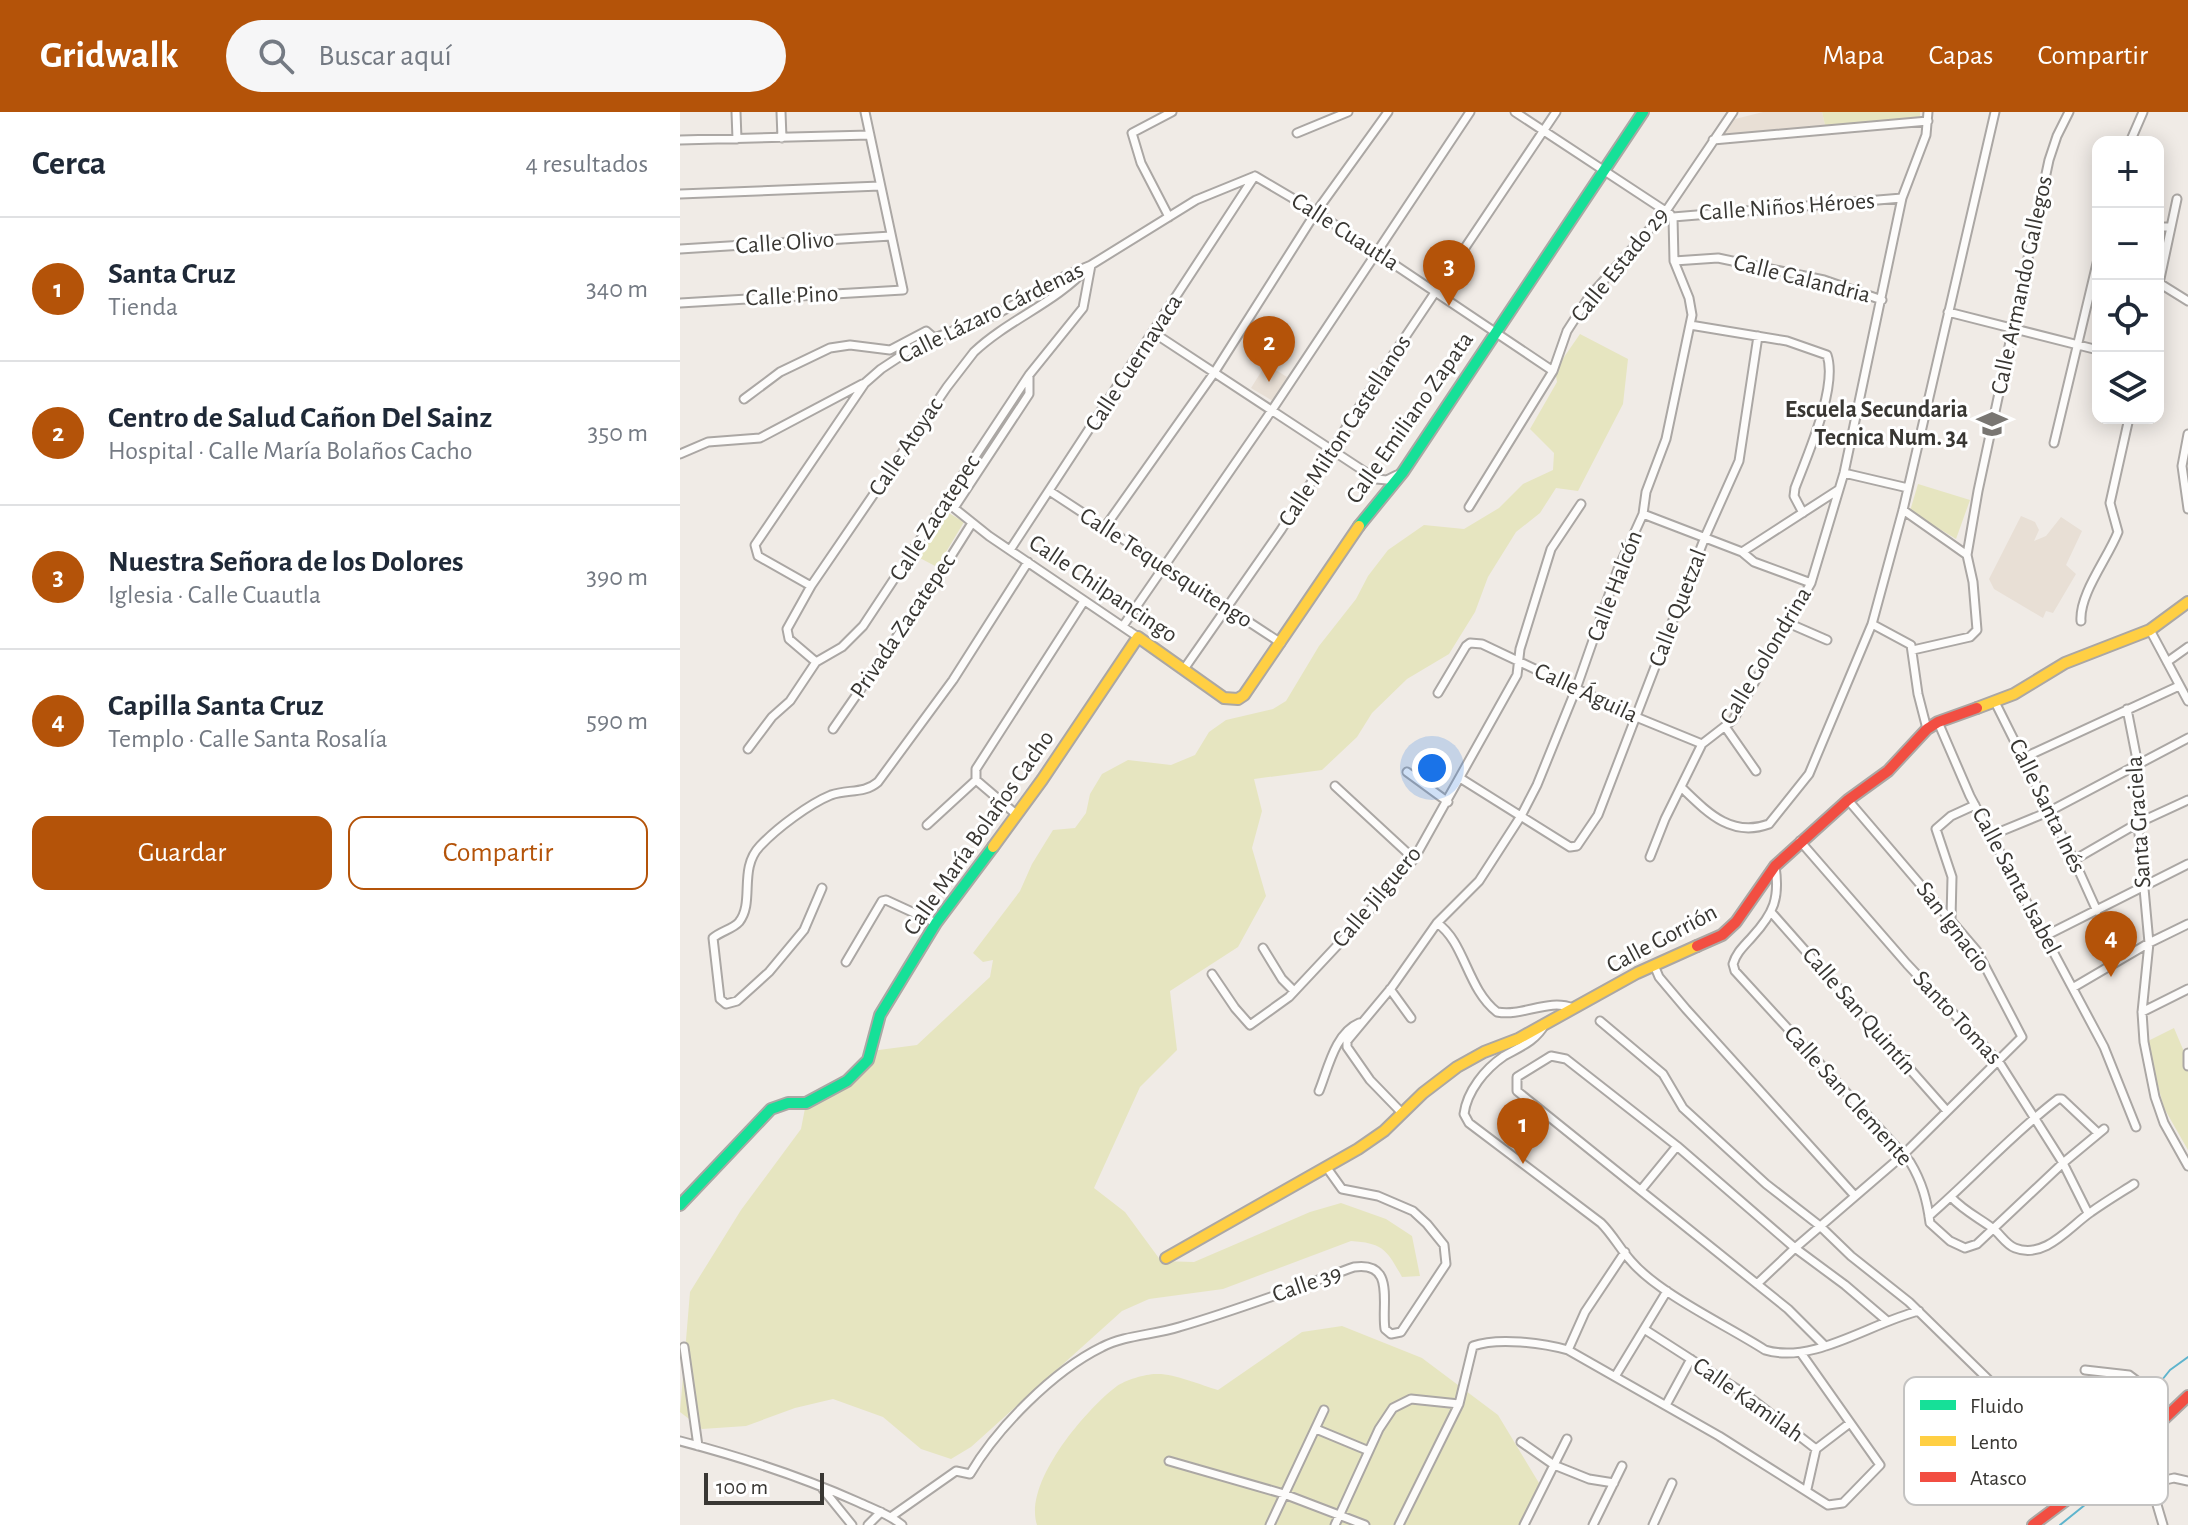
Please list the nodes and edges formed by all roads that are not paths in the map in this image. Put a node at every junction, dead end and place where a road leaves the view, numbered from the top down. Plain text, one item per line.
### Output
1 (736, 112) edge
2 (781, 112) edge
3 (865, 112) edge
4 (1172, 112) edge
5 (1348, 112) edge
6 (1388, 112) edge
7 (1470, 112) edge
8 (1515, 112) edge
9 (1556, 112) edge
10 (1643, 112) edge
11 (1733, 112) edge
12 (1928, 112) edge
13 (1995, 112) edge
14 (2069, 112) edge
15 (2143, 112) edge
16 (1928, 121) junction
17 (1543, 131) junction
18 (1297, 133) dead end
19 (870, 135) junction
20 (2133, 136) edge
21 (782, 138) junction
22 (737, 139) junction
23 (680, 140) edge
24 (1713, 140) junction
25 (1602, 170) junction
26 (1255, 176) junction
27 (880, 186) junction
28 (680, 194) edge
29 (1902, 198) junction
30 (2177, 199) dead end
31 (1316, 212) junction
32 (1670, 214) junction
33 (1169, 217) junction
34 (2164, 227) edge
35 (2171, 227) junction
36 (891, 236) junction
37 (680, 249) edge
38 (1377, 254) junction
39 (1674, 261) junction
40 (1091, 265) junction
41 (2093, 280) edge
42 (2160, 280) edge
43 (2164, 288) edge
44 (1436, 291) junction
45 (1882, 300) junction
46 (2188, 301) edge
47 (680, 303) edge
48 (1948, 312) junction
49 (1690, 325) junction
50 (2013, 330) junction
51 (1495, 332) junction
52 (1154, 333) junction
53 (1758, 336) junction
54 (933, 337) junction
55 (2077, 346) junction
56 (2092, 349) edge
57 (1553, 371) junction
58 (1214, 373) junction
59 (1029, 375) junction
60 (865, 383) junction
61 (744, 399) dead end
62 (1272, 410) junction
63 (2128, 424) edge
64 (2188, 434) edge
65 (2054, 443) dead end
66 (1330, 450) junction
67 (680, 454) edge
68 (1403, 472) junction
69 (1844, 473) junction
70 (1908, 488) junction
71 (1839, 490) junction
72 (1051, 492) junction
73 (1581, 504) dead end
74 (1469, 507) dead end
75 (2188, 509) edge
76 (1903, 510) junction
77 (1803, 513) junction
78 (1643, 514) junction
79 (972, 523) junction
80 (1105, 527) junction
81 (1705, 537) junction
82 (1010, 550) junction
83 (1742, 552) junction
84 (1967, 555) junction
85 (1028, 562) junction
86 (1164, 567) junction
87 (1811, 583) junction
88 (811, 586) junction
89 (1084, 601) junction
90 (2188, 602) edge
91 (1226, 609) junction
92 (2081, 621) dead end
93 (1788, 623) junction
94 (1872, 624) junction
95 (1123, 626) junction
96 (2150, 630) junction
97 (1138, 637) junction
98 (1827, 640) dead end
99 (1281, 643) junction
100 (2188, 647) edge
101 (1913, 650) junction
102 (816, 662) junction
103 (1520, 662) junction
104 (2167, 662) junction
105 (1184, 669) junction
106 (2179, 686) junction
107 (1576, 689) junction
108 (1438, 693) dead end
109 (1231, 700) joint
110 (2188, 701) edge
111 (1995, 702) junction
112 (2127, 709) junction
113 (1636, 717) junction
114 (1938, 722) junction
115 (1726, 728) junction
116 (833, 729) dead end
117 (1927, 729) junction
118 (2188, 738) edge
119 (1702, 744) junction
120 (748, 749) dead end
121 (2023, 758) junction
122 (2138, 765) junction
123 (1756, 771) dead end
124 (1407, 772) dead end
125 (1460, 778) junction
126 (976, 780) junction
127 (1335, 786) dead end
128 (1682, 788) junction
129 (1848, 800) junction
130 (2188, 800) edge
131 (1448, 802) junction
132 (1975, 805) junction
133 (2048, 812) junction
134 (1017, 815) junction
135 (1521, 816) junction
136 (2138, 823) junction
137 (927, 825) dead end
138 (1992, 835) junction
139 (1800, 841) junction
140 (1650, 857) dead end
141 (1414, 859) junction
142 (2074, 860) junction
143 (2188, 864) edge
144 (1775, 866) junction
145 (2143, 886) junction
146 (822, 888) dead end
147 (2097, 911) junction
148 (1771, 912) junction
149 (1951, 919) junction
150 (936, 923) junction
151 (1437, 923) junction
152 (2188, 924) edge
153 (2045, 936) junction
154 (2149, 943) junction
155 (1263, 948) dead end
156 (846, 962) dead end
157 (1654, 965) junction
158 (1212, 974) dead end
159 (2074, 987) junction
160 (1390, 989) junction
161 (2188, 989) edge
162 (1294, 991) junction
163 (1573, 1008) junction
164 (2142, 1012) junction
165 (1411, 1018) dead end
166 (1600, 1021) dead end
167 (1361, 1022) junction
168 (1545, 1024) junction
169 (2188, 1053) edge
170 (1999, 1062) junction
171 (2188, 1066) edge
172 (1319, 1091) dead end
173 (1947, 1111) junction
174 (1402, 1113) junction
175 (2035, 1117) junction
176 (2136, 1127) dead end
177 (1677, 1146) junction
178 (1903, 1155) junction
179 (2063, 1163) junction
180 (2188, 1166) edge
181 (1327, 1168) junction
182 (2134, 1184) dead end
183 (1641, 1190) junction
184 (1855, 1196) junction
185 (1951, 1197) junction
186 (680, 1205) edge
187 (2088, 1213) junction
188 (1929, 1216) junction
189 (1820, 1226) junction
190 (1994, 1229) junction
191 (1795, 1248) junction
192 (1625, 1252) junction
193 (1166, 1258) dead end
194 (1757, 1284) junction
195 (1667, 1291) junction
196 (1919, 1311) junction
197 (1886, 1320) junction
198 (1644, 1329) junction
199 (1825, 1346) junction
200 (684, 1347) dead end
201 (1568, 1350) junction
202 (1801, 1353) junction
203 (1691, 1359) junction
204 (2085, 1370) dead end
205 (1616, 1375) junction
206 (1985, 1377) edge
207 (2132, 1377) edge
208 (2188, 1396) edge
209 (1459, 1404) junction
210 (1666, 1405) junction
211 (1324, 1410) dead end
212 (2168, 1415) edge
213 (1850, 1423) junction
214 (1316, 1429) junction
215 (1567, 1439) dead end
216 (680, 1441) edge
217 (1521, 1442) dead end
218 (698, 1446) junction
219 (1816, 1449) junction
220 (1369, 1451) junction
221 (1169, 1461) dead end
222 (1554, 1465) junction
223 (1622, 1466) dead end
224 (2168, 1479) edge
225 (2188, 1481) edge
226 (1614, 1483) junction
227 (1672, 1483) dead end
228 (818, 1484) junction
229 (1807, 1489) junction
230 (1284, 1494) junction
231 (2060, 1505) edge
232 (2157, 1505) edge
233 (881, 1512) junction
234 (1341, 1515) junction
235 (892, 1516) junction
236 (852, 1525) edge
237 (868, 1525) edge
238 (902, 1525) edge
239 (1270, 1525) edge
240 (1335, 1525) edge
241 (1365, 1525) edge
242 (1399, 1525) edge
243 (1524, 1525) edge
244 (1593, 1525) edge
245 (1653, 1525) edge
246 (2033, 1525) edge
247 (2163, 1525) edge

1 - 22 street
2 - 21 street
3 - 19 street
4 - 33 street
5 - 18 street
6 - 31 street
7 - 38 street
8 - 17 street
9 - 17 street, Calle Milton Castellanos
10 - 25 street, Calle Emiliano Zapata
11 - 24 street, Calle Estado 29
12 - 16 street, Calle Golondrina
13 - 48 street
14 - 50 street, Calle Armando Gallegos
15 - 20 street
16 - 24 street
16 - 29 street, Calle Golondrina
17 - 25 street
17 - 44 street, Calle Milton Castellanos
19 - 21 street
19 - 27 street
21 - 22 street
22 - 23 street
24 - 32 street, Calle Estado 29
25 - 32 street
25 - 51 street, Calle Emiliano Zapata
26 - 31 street, Calle Cuautla
26 - 33 street, Calle Lázaro Cárdenas
26 - 52 street, Calle Cuernavaca
27 - 28 street
27 - 36 street
29 - 32 street, Calle Niños Héroes
29 - 45 street, Calle Golondrina
30 - 35 street
31 - 38 street, Calle Cuautla
31 - 58 street
32 - 39 street, Calle Halcón
32 - 57 street, Calle Estado 29
33 - 40 street, Calle Lázaro Cárdenas
34 - 35 street
35 - 42 street
36 - 37 street, Calle Olivo
36 - 47 street, Calle Pino
38 - 44 street, Calle Cuautla
38 - 62 street
39 - 45 street, Calle Calandria
39 - 49 street, Calle Halcón
40 - 54 street, Calle Lázaro Cárdenas
40 - 59 street, Calle Zacatepec
40 - 88 street, Calle Atoyac
41 - 55 street
43 - 46 street
44 - 51 street, Calle Cuautla
44 - 66 street, Calle Milton Castellanos
45 - 69 street, Calle Golondrina
48 - 50 street
48 - 70 street
49 - 53 street
49 - 78 street, Calle Halcón
50 - 55 street
50 - 84 street, Calle Armando Gallegos
51 - 57 street, Calle Cuautla
51 - 68 street, Calle Emiliano Zapata
52 - 58 street
52 - 72 street, Calle Cuernavaca
53 - 77 street
53 - 81 street, Calle Quetzal
54 - 60 street, Calle Lázaro Cárdenas
54 - 61 street
55 - 56 street
55 - 65 street
57 - 74 street, Calle Estado 29
58 - 62 street
58 - 80 street
59 - 79 street, Calle Chilpancingo
59 - 102 street, Calle Zacatepec
60 - 67 street
60 - 88 street, Calle Lázaro Cárdenas
62 - 66 street
62 - 86 street
63 - 92 street
64 - 75 street
66 - 68 street
66 - 91 street, Calle Milton Castellanos
68 - 99 street, Calle Emiliano Zapata
69 - 70 street
69 - 71 street, Calle Golondrina
70 - 76 street
71 - 77 street
71 - 87 street, Calle Golondrina
72 - 80 street, Calle Tequesquitengo
72 - 82 street, Calle Cuernavaca
73 - 103 street, Calle Jilguero
76 - 84 street
76 - 94 street
77 - 83 street
78 - 81 street
78 - 107 street, Calle Halcón
79 - 82 street, Calle Chilpancingo
79 - 116 street, Privada Zacatepec
80 - 86 street, Calle Tequesquitengo
81 - 83 street
81 - 113 street, Calle Quetzal
82 - 85 street, Calle Chilpancingo
83 - 87 street
84 - 101 street, Calle Armando Gallegos
85 - 89 street, Calle Chilpancingo
85 - 146 street
86 - 91 street, Calle Tequesquitengo
86 - 95 street
87 - 93 street, Calle Golondrina
88 - 102 street, Calle Atoyac
89 - 95 street, Calle Chilpancingo
89 - 126 street
90 - 96 street, Calle Gorrión
91 - 99 street, Calle Tequesquitengo
91 - 105 street, Calle Milton Castellanos
93 - 98 street
93 - 115 street, Calle Golondrina
94 - 101 street
94 - 128 street
95 - 97 street, Calle Chilpancingo
96 - 104 street
96 - 111 street, Calle Gorrión
97 - 105 street, Calle Chilpancingo
97 - 134 street, Calle María Bolaños Cacho
99 - 109 street, Calle Emiliano Zapata
100 - 104 street
101 - 117 street
102 - 120 street, Calle Zacatepec
103 - 107 street, Calle Águila
103 - 108 street, Calle Águila
103 - 125 street, Calle Jilguero
104 - 106 street
105 - 109 street, Calle Chilpancingo
106 - 110 street
106 - 112 street
107 - 113 street, Calle Águila
107 - 135 street, Calle Halcón
111 - 114 street, Calle Gorrión
111 - 121 street, Calle Santa Inés
112 - 121 street
112 - 122 street, Santa Graciela
113 - 119 street, Calle Águila
113 - 135 street, Calle Quetzal
114 - 117 street, Calle Gorrión
114 - 132 street, Calle Santa Isabel
115 - 119 street, Calle Golondrina
115 - 123 street
117 - 129 street, Calle Gorrión
118 - 122 street
119 - 128 street, Calle Golondrina
121 - 133 street, Calle Santa Inés
122 - 133 street
122 - 136 street, Santa Graciela
124 - 131 street
125 - 131 street, Calle Jilguero
125 - 135 street
126 - 134 street
126 - 137 street
127 - 141 street
128 - 140 street, Calle Golondrina
129 - 139 street, Calle Gorrión
129 - 149 street, San Ignacio
130 - 136 street
131 - 141 street, Calle Jilguero
132 - 138 street, Calle Santa Isabel
132 - 149 street
133 - 138 street
133 - 142 street, Calle Santa Inés
134 - 150 street, Calle María Bolaños Cacho
135 - 151 street, Calle Halcón
136 - 142 street
136 - 145 street, Santa Graciela
138 - 153 street, Calle Santa Isabel
139 - 144 street, Calle Gorrión
139 - 170 street, Santo Tomas
141 - 162 street, Calle Jilguero
142 - 147 street, Calle Santa Inés
143 - 145 street
144 - 148 street
144 - 157 street, Calle Gorrión
145 - 147 street
145 - 154 street, Santa Graciela
147 - 153 street
148 - 173 street, Calle San Quintín
148 - 178 street, Calle San Clemente
149 - 170 street, San Ignacio
150 - 156 street
150 - 186 street, Calle María Bolaños Cacho
151 - 160 street, Calle Halcón
151 - 163 street
152 - 154 street
153 - 159 street, Calle Santa Isabel
154 - 159 street
154 - 164 street, Santa Graciela
155 - 162 street
157 - 163 street, Calle Gorrión
157 - 184 street
158 - 162 street, Calle Jilguero
159 - 176 street, Calle Santa Isabel
160 - 165 street
160 - 167 street, Calle Halcón
161 - 164 street
163 - 168 street, Calle Gorrión
164 - 180 street, Santa Graciela
166 - 189 street
167 - 172 street
167 - 174 street, Calle Halcón
168 - 174 street, Calle Gorrión
168 - 192 street
169 - 171 street
170 - 173 street
170 - 175 street, Santo Tomas
173 - 178 street
174 - 181 street, Calle Gorrión
175 - 179 street, Santo Tomas
175 - 179 street
175 - 185 street
177 - 183 street
177 - 183 street
177 - 191 street
178 - 184 street
178 - 188 street, Calle San Clemente
179 - 187 street, Santo Tomas
179 - 190 street
181 - 193 street, Calle Gorrión
181 - 235 street, Calle 39
182 - 187 street
183 - 194 street
184 - 189 street
185 - 188 street
185 - 190 street
187 - 190 street
188 - 190 street
189 - 191 street
189 - 196 street
191 - 194 street
191 - 197 street
192 - 195 street
192 - 201 street
194 - 199 street
195 - 198 street
195 - 202 street
196 - 197 street
196 - 206 street
197 - 199 street
198 - 203 street, Calle Kamilah
198 - 205 street
199 - 202 street
200 - 218 street
201 - 205 street
201 - 209 street
202 - 213 street
203 - 210 street
203 - 219 street, Calle Kamilah
204 - 207 street
205 - 210 street
208 - 212 street
209 - 220 street
209 - 242 street
210 - 229 street
211 - 214 street
213 - 219 street, Calle Kamilah
213 - 229 street
214 - 220 street
214 - 230 street
215 - 222 street
216 - 218 street
217 - 222 street
218 - 228 street
219 - 229 street
220 - 234 street
221 - 230 street
222 - 226 street
222 - 243 street
223 - 226 street
224 - 225 street
226 - 244 street
227 - 245 street
228 - 233 street
228 - 236 street
230 - 234 street
230 - 239 street
231 - 246 street
232 - 247 street
233 - 235 street
233 - 237 street
234 - 240 street
234 - 241 street
235 - 238 street

